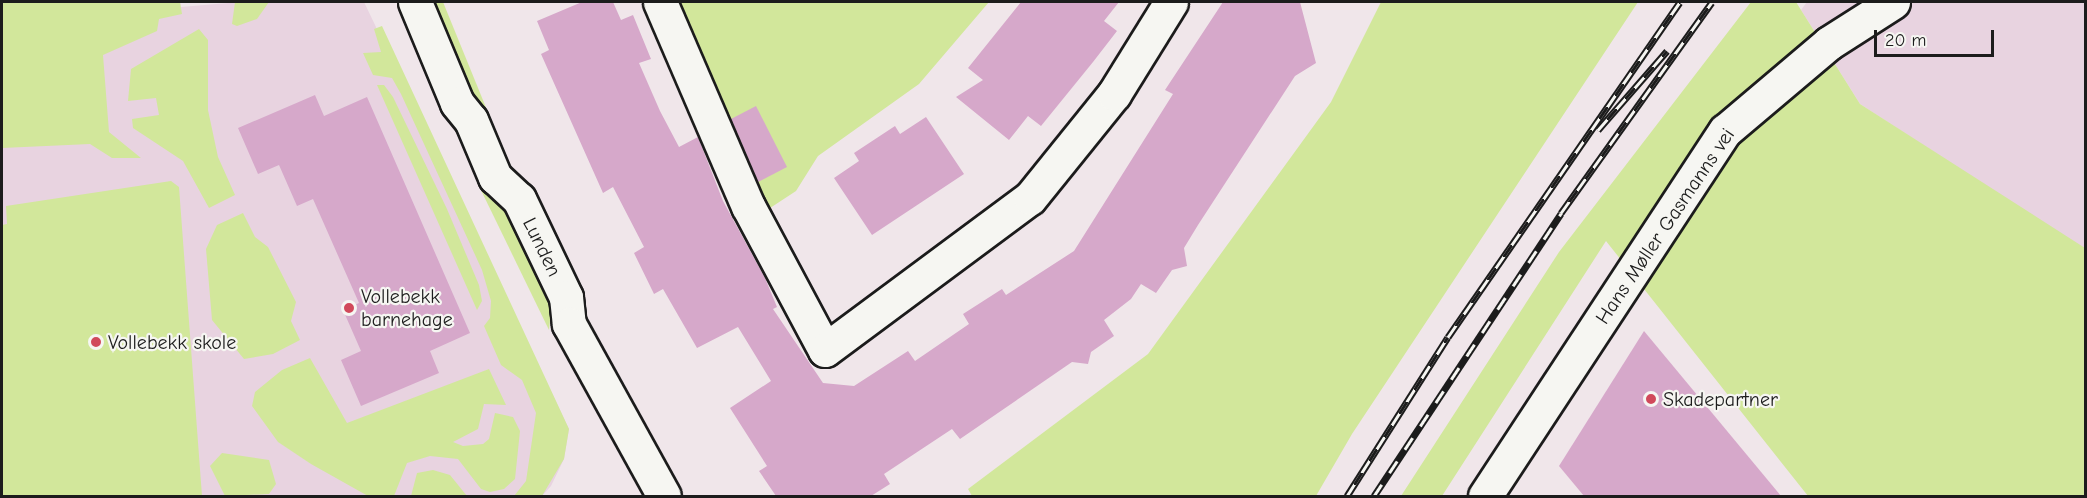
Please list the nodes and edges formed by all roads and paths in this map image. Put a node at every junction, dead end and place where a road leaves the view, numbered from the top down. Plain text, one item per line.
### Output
1 (415, 2) edge
2 (660, 2) edge
3 (1171, 2) edge
4 (1893, 2) edge
5 (664, 496) edge
6 (1485, 496) edge

1 - 5 street, Lunden
2 - 3 street
4 - 6 street, Hans Møller Gasmanns vei

